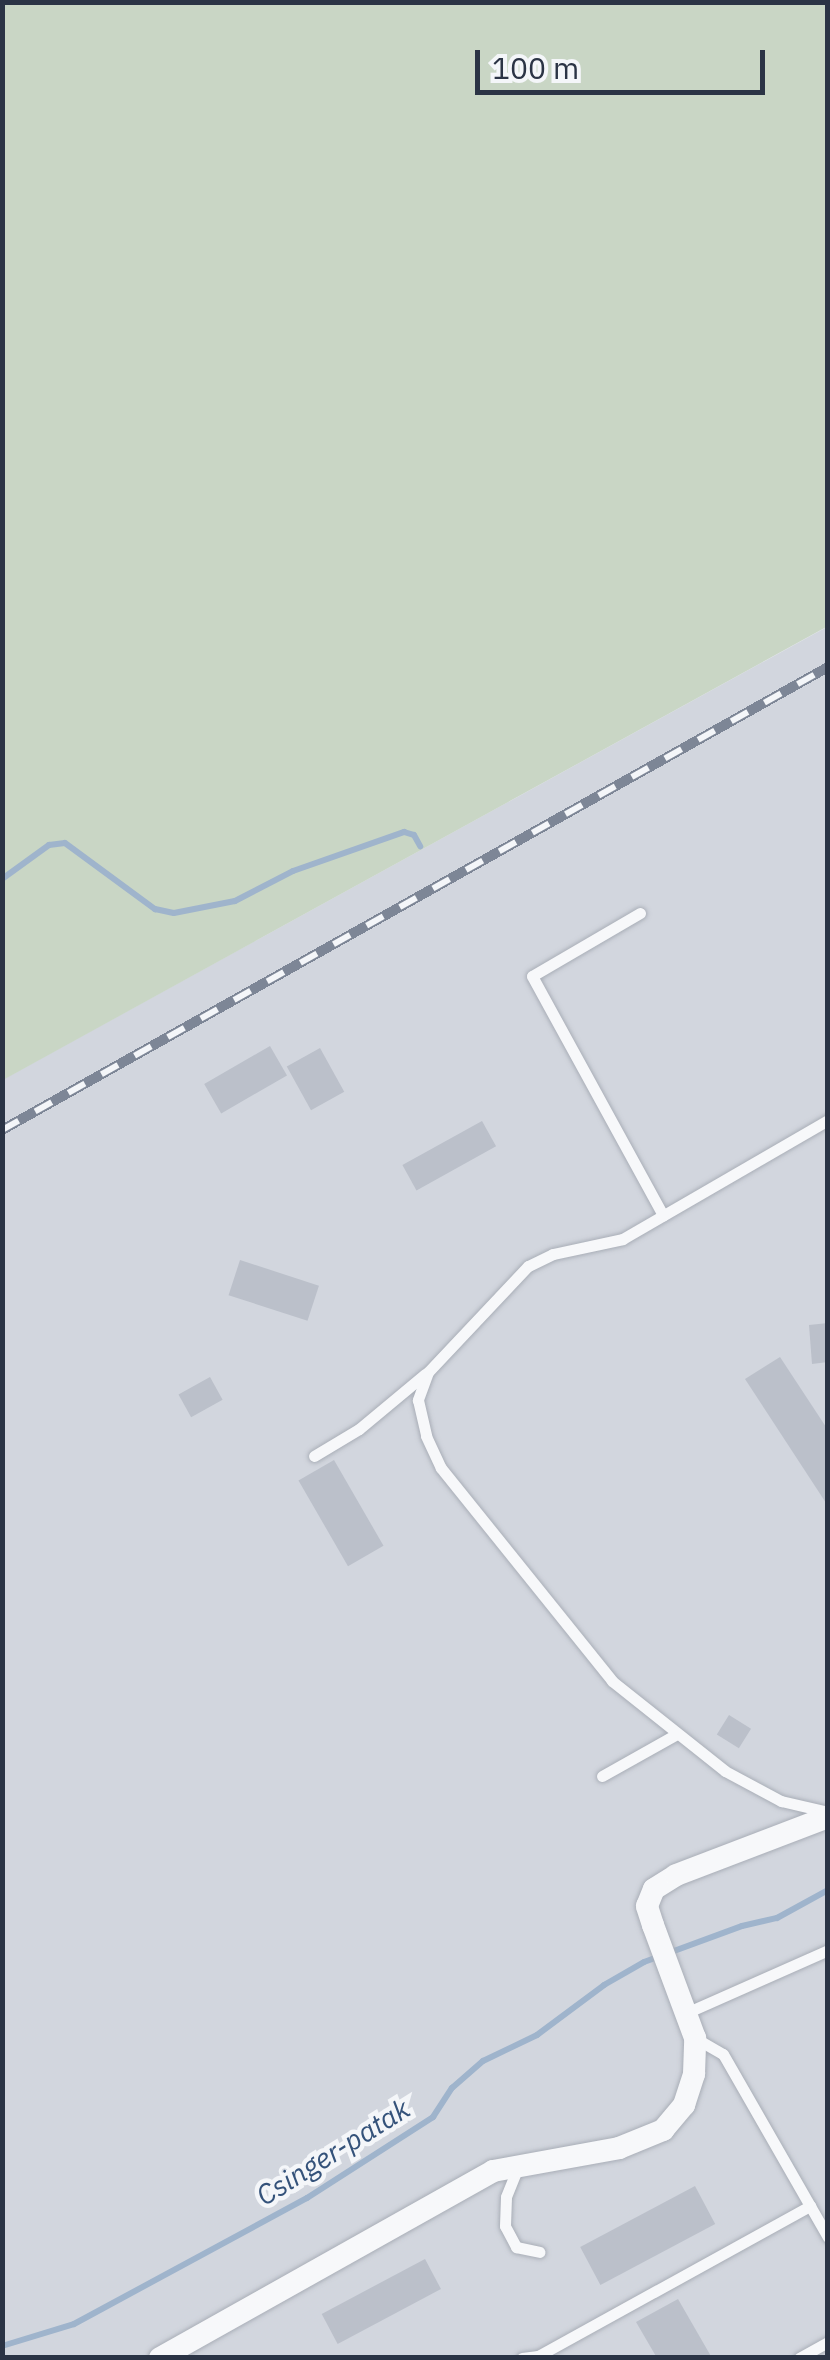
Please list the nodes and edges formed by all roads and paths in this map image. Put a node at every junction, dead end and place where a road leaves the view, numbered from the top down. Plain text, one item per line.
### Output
1 (640, 914) dead end
2 (828, 1120) edge
3 (663, 1215) junction
4 (428, 1372) junction
5 (314, 1456) dead end
6 (675, 1735) junction
7 (602, 1776) dead end
8 (828, 1814) edge
9 (828, 1950) edge
10 (686, 2013) junction
11 (695, 2038) junction
12 (520, 2164) junction
13 (810, 2206) junction
14 (828, 2237) edge
15 (539, 2252) dead end
16 (828, 2342) edge
17 (160, 2358) edge
18 (522, 2358) edge
19 (800, 2358) edge

1 - 3 lane
2 - 3 lane
3 - 4 lane
4 - 5 lane
4 - 6 lane
6 - 7 lane
6 - 8 lane
8 - 10 street
9 - 10 lane
10 - 11 street
11 - 12 street
11 - 13 lane
12 - 15 lane
12 - 17 street
13 - 14 lane
13 - 18 lane
16 - 19 lane

